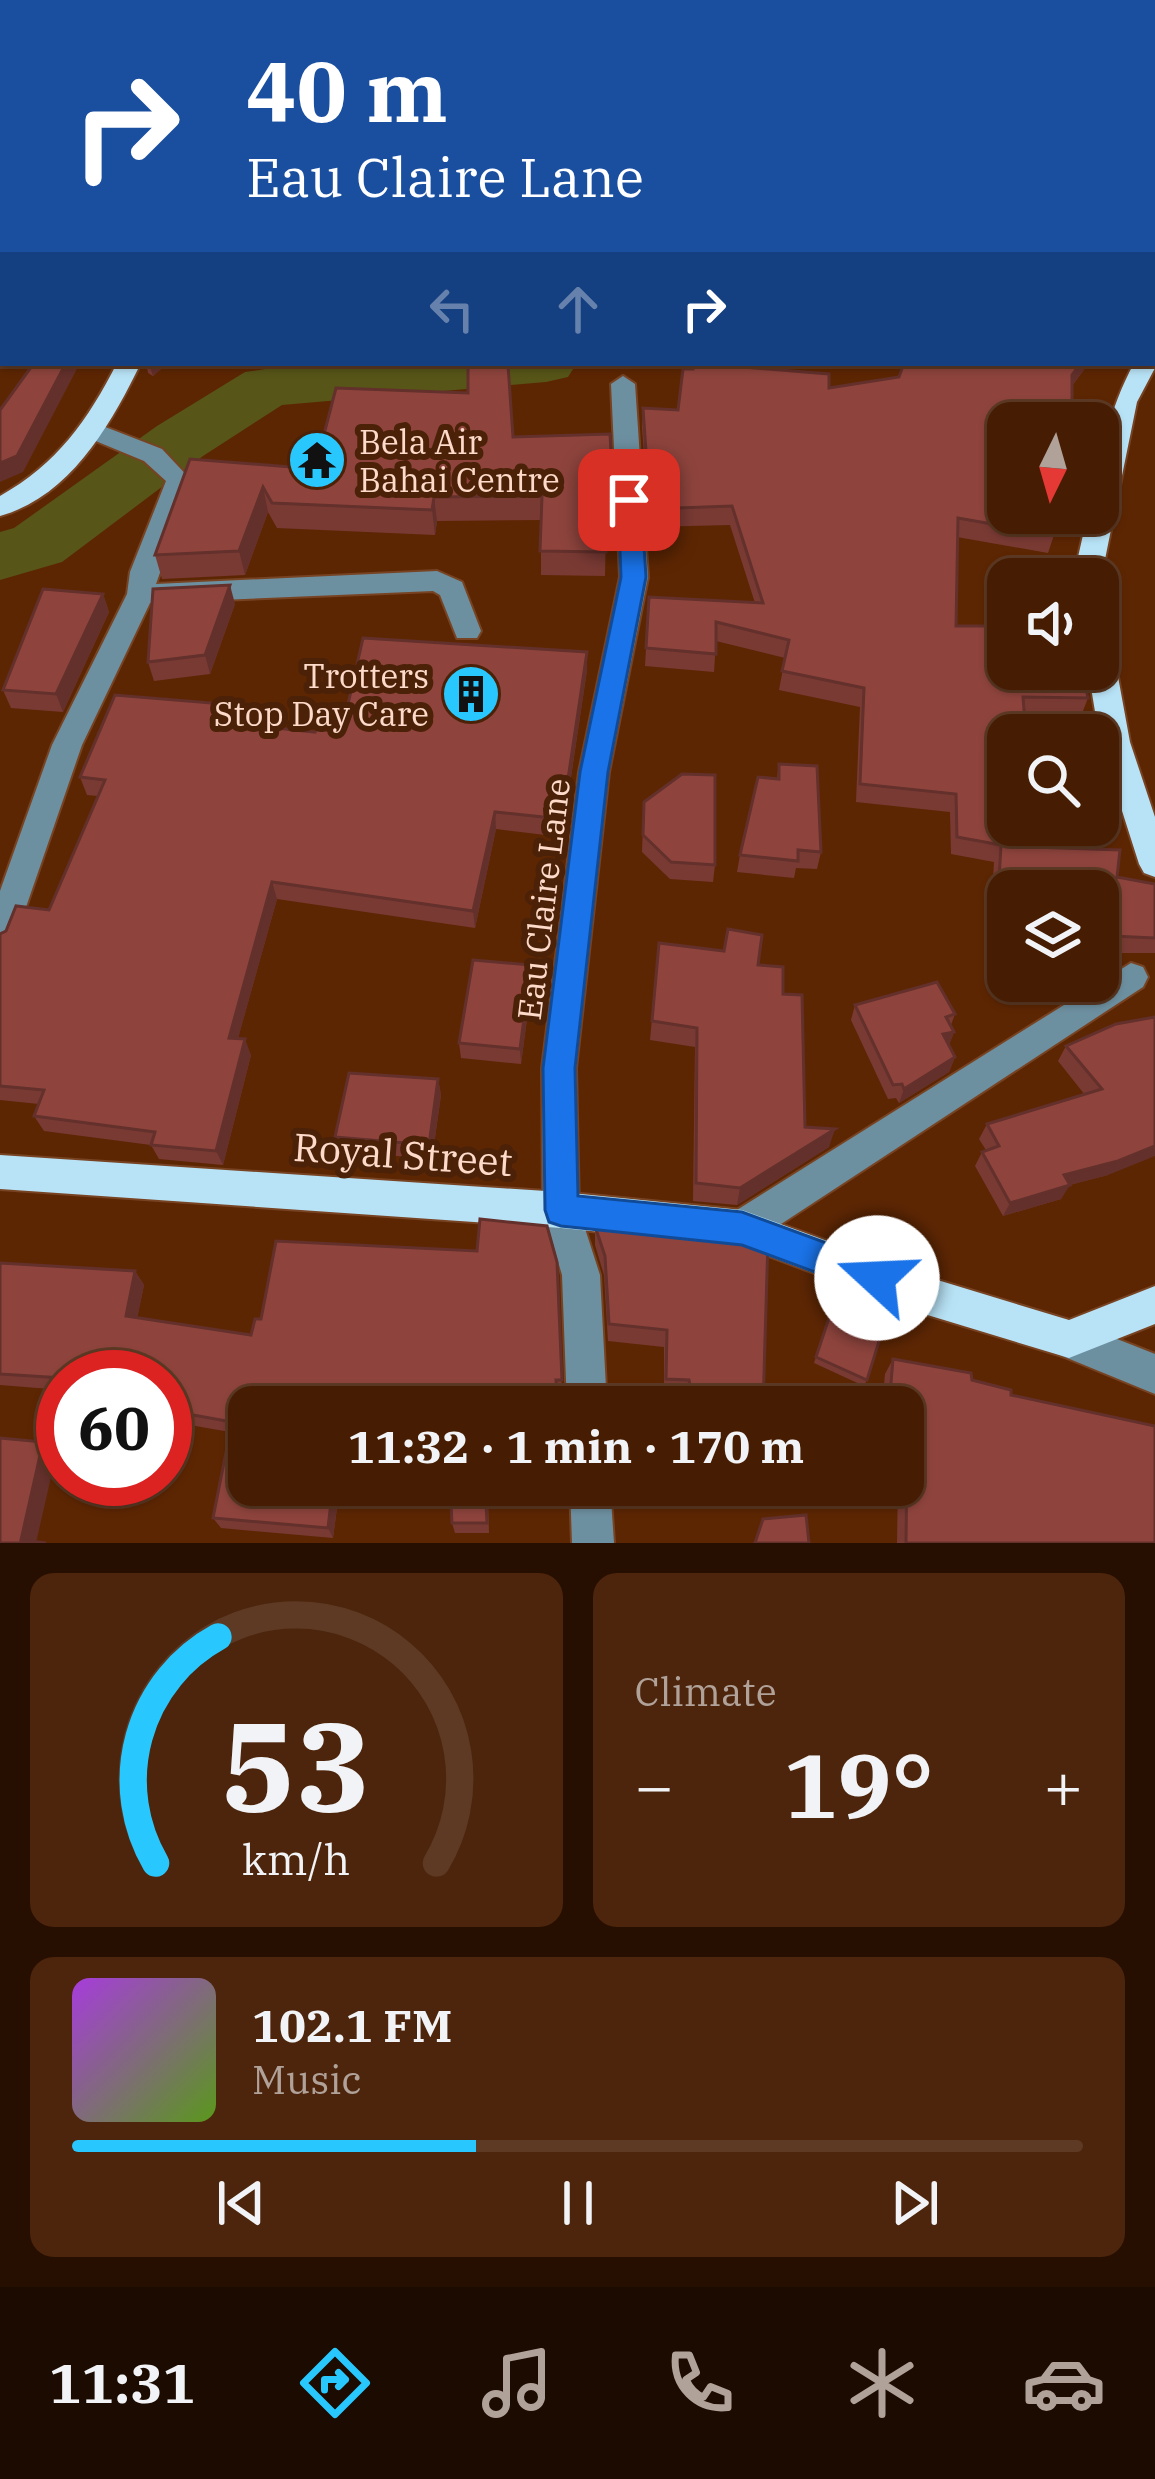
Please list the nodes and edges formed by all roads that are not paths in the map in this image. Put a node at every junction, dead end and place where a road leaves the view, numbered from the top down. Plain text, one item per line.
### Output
1 (128, 366) edge
2 (1144, 366) edge
3 (623, 384) dead end
4 (95, 431) junction
5 (0, 507) edge
6 (1092, 558) edge
7 (141, 594) junction
8 (466, 631) dead end
9 (1106, 690) edge
10 (1155, 864) edge
11 (0, 936) edge
12 (1131, 977) dead end
13 (0, 1172) edge
14 (561, 1210) junction
15 (742, 1228) junction
16 (1155, 1305) edge
17 (1069, 1339) junction
18 (1155, 1373) edge
19 (585, 1386) edge
20 (591, 1506) edge
21 (593, 1543) edge

1 - 4 main road
2 - 6 main road
3 - 14 street, Eau Claire Lane
4 - 5 main road
4 - 7 street
7 - 8 street
7 - 11 street
9 - 10 main road
12 - 15 street
13 - 14 main road, Royal Street
14 - 15 main road, Royal Street
14 - 19 street, Eau Claire Lane
15 - 17 main road, Royal Street
16 - 17 main road
17 - 18 street
20 - 21 street

